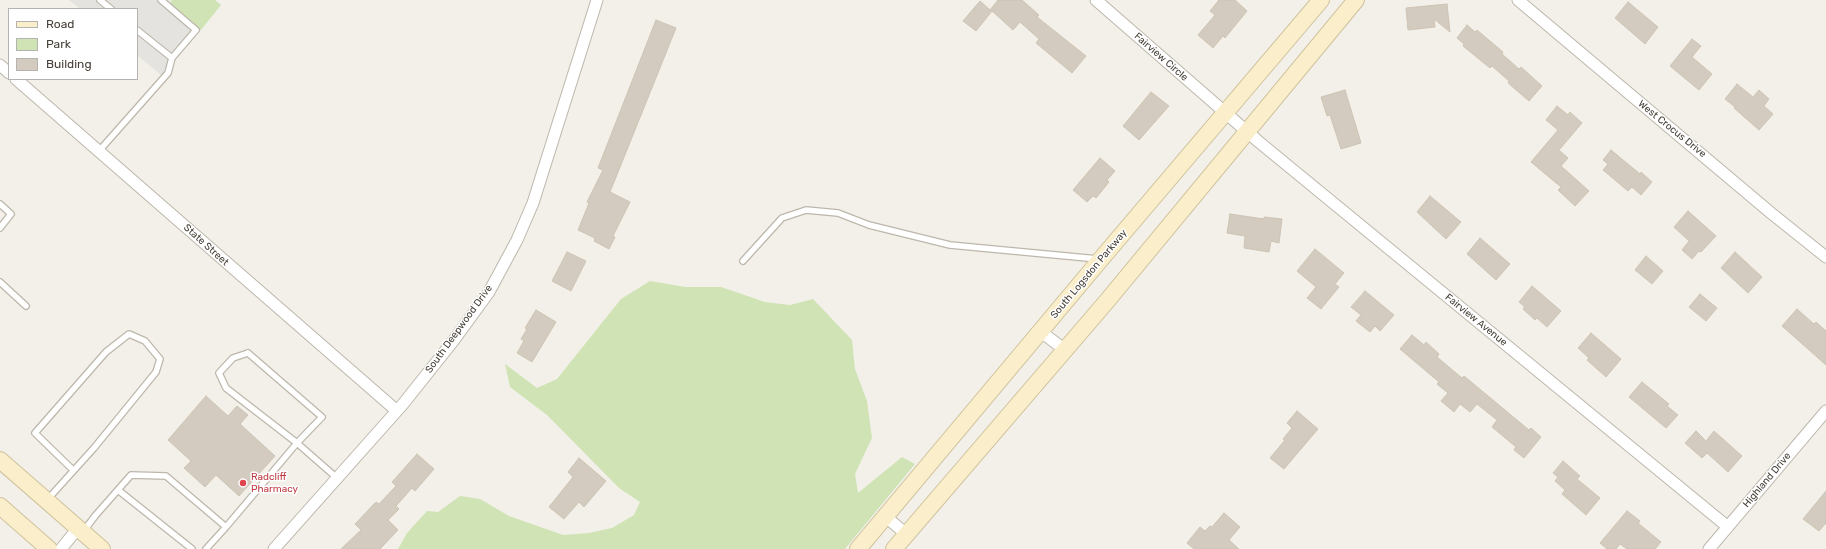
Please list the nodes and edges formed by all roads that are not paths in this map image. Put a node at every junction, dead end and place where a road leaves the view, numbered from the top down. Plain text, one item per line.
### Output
1 (100, 0) edge
2 (160, 0) edge
3 (597, 0) edge
4 (1096, 0) edge
5 (1321, 0) edge
6 (1356, 0) edge
7 (1518, 0) edge
8 (110, 8) edge
9 (138, 31) edge
10 (172, 58) junction
11 (0, 65) edge
12 (8, 72) edge
13 (17, 80) edge
14 (1225, 113) junction
15 (1246, 131) junction
16 (99, 151) junction
17 (0, 204) edge
18 (0, 228) edge
19 (1826, 257) edge
20 (1101, 259) junction
21 (743, 261) dead end
22 (0, 282) edge
23 (26, 306) dead end
24 (1040, 331) junction
25 (1065, 350) junction
26 (397, 411) junction
27 (1826, 411) edge
28 (297, 443) junction
29 (0, 460) edge
30 (73, 470) junction
31 (338, 478) junction
32 (118, 490) junction
33 (47, 500) junction
34 (0, 506) edge
35 (885, 516) junction
36 (1728, 527) junction
37 (226, 528) junction
38 (81, 530) junction
39 (906, 534) junction
40 (49, 549) edge
41 (61, 549) edge
42 (102, 549) edge
43 (192, 549) edge
44 (206, 549) edge
45 (274, 549) edge
46 (858, 549) edge
47 (894, 549) edge
48 (1709, 549) edge

1 - 8 lane
2 - 10 lane
3 - 26 street, South Deepwood Drive
4 - 14 street, Fairview Circle
5 - 14 main road, South Logsdon Parkway
6 - 15 main road
7 - 19 street, West Crocus Drive
9 - 10 lane
10 - 16 lane
11 - 12 street
13 - 16 street, State Street
14 - 15 street, Fairview Avenue
14 - 20 main road, South Logsdon Parkway
15 - 25 main road
15 - 36 street, Fairview Avenue
16 - 26 street, State Street
17 - 18 lane
20 - 21 lane
20 - 24 main road, South Logsdon Parkway
22 - 23 lane
24 - 25 street
24 - 35 main road, South Logsdon Parkway
25 - 39 main road
26 - 31 street, South Deepwood Drive
27 - 36 street, Highland Drive
28 - 28 lane
28 - 31 lane
28 - 37 lane
29 - 33 main road
30 - 30 lane
30 - 33 lane
31 - 45 street, South Deepwood Drive
32 - 37 lane
32 - 38 lane
32 - 43 lane
33 - 38 main road
34 - 40 main road
35 - 39 street
35 - 46 main road, South Logsdon Parkway
36 - 48 street, Highland Drive
37 - 44 lane
38 - 41 street
38 - 42 main road
39 - 47 main road

